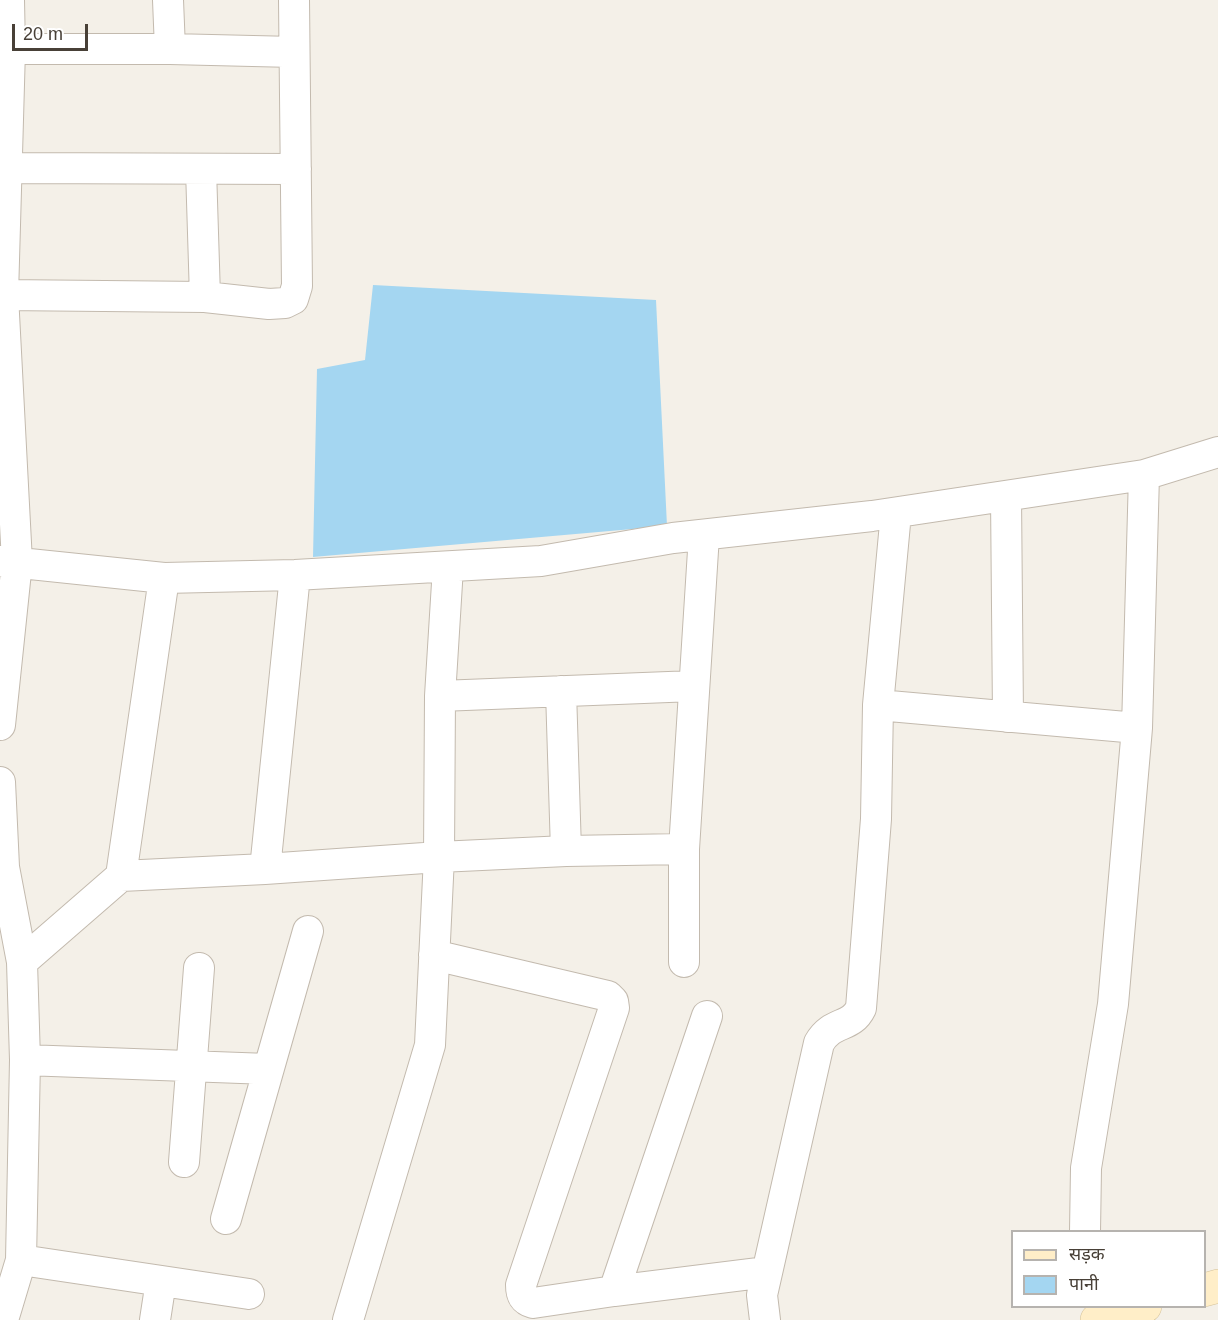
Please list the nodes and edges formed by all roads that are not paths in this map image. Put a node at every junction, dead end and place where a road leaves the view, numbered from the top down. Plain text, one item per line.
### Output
1 (9, 0) edge
2 (168, 0) edge
3 (294, 0) edge
4 (170, 48) junction
5 (294, 52) junction
6 (6, 66) edge
7 (201, 169) junction
8 (296, 170) junction
9 (4, 176) edge
10 (2, 280) edge
11 (205, 297) junction
12 (1218, 452) edge
13 (1144, 475) junction
14 (1006, 496) junction
15 (896, 513) junction
16 (704, 535) junction
17 (8, 562) edge
18 (448, 567) junction
19 (295, 575) junction
20 (164, 578) junction
21 (694, 686) junction
22 (561, 691) junction
23 (2, 693) edge
24 (440, 696) junction
25 (878, 705) junction
26 (1008, 717) junction
27 (0, 725) edge
28 (1137, 728) junction
29 (0, 782) edge
30 (684, 849) junction
31 (566, 851) junction
32 (439, 857) junction
33 (2, 868) edge
34 (265, 869) junction
35 (121, 876) junction
36 (308, 931) dead end
37 (434, 955) junction
38 (22, 962) junction
39 (684, 962) dead end
40 (199, 968) dead end
41 (706, 1016) dead end
42 (26, 1060) junction
43 (191, 1066) junction
44 (268, 1069) junction
45 (184, 1162) dead end
46 (226, 1219) dead end
47 (1085, 1230) edge
48 (21, 1260) junction
49 (767, 1272) junction
50 (162, 1281) junction
51 (614, 1291) junction
52 (249, 1294) dead end
53 (5, 1302) edge
54 (1138, 1308) edge
55 (156, 1320) edge
56 (348, 1320) edge
57 (765, 1320) edge
58 (1096, 1320) edge

1 - 6 street
2 - 4 street
3 - 5 street
4 - 5 street
4 - 6 street
5 - 8 street
6 - 9 street
7 - 8 street
7 - 9 street
7 - 11 street
8 - 11 street
9 - 10 street
10 - 11 street
10 - 17 street
12 - 13 street
13 - 14 street
13 - 28 street
14 - 15 street
14 - 26 street
15 - 16 street
15 - 25 street
16 - 18 street
16 - 21 street
17 - 20 street
17 - 23 street
18 - 19 street
18 - 24 street
19 - 20 street
19 - 34 street
20 - 35 street
21 - 22 street
21 - 30 street
22 - 24 street
22 - 31 street
23 - 27 street
24 - 32 street
25 - 26 street
25 - 49 street
26 - 28 street
28 - 47 street
29 - 33 street
30 - 31 street
30 - 39 street
31 - 32 street
32 - 34 street
32 - 37 street
33 - 38 street
34 - 35 street
35 - 38 street
36 - 44 street
37 - 51 street
37 - 56 street
38 - 42 street
40 - 43 street
41 - 51 street
42 - 43 street
42 - 48 street
43 - 44 street
43 - 45 street
44 - 46 street
48 - 50 street
48 - 53 street
49 - 51 street
49 - 57 street
50 - 52 street
50 - 55 street
54 - 58 street

